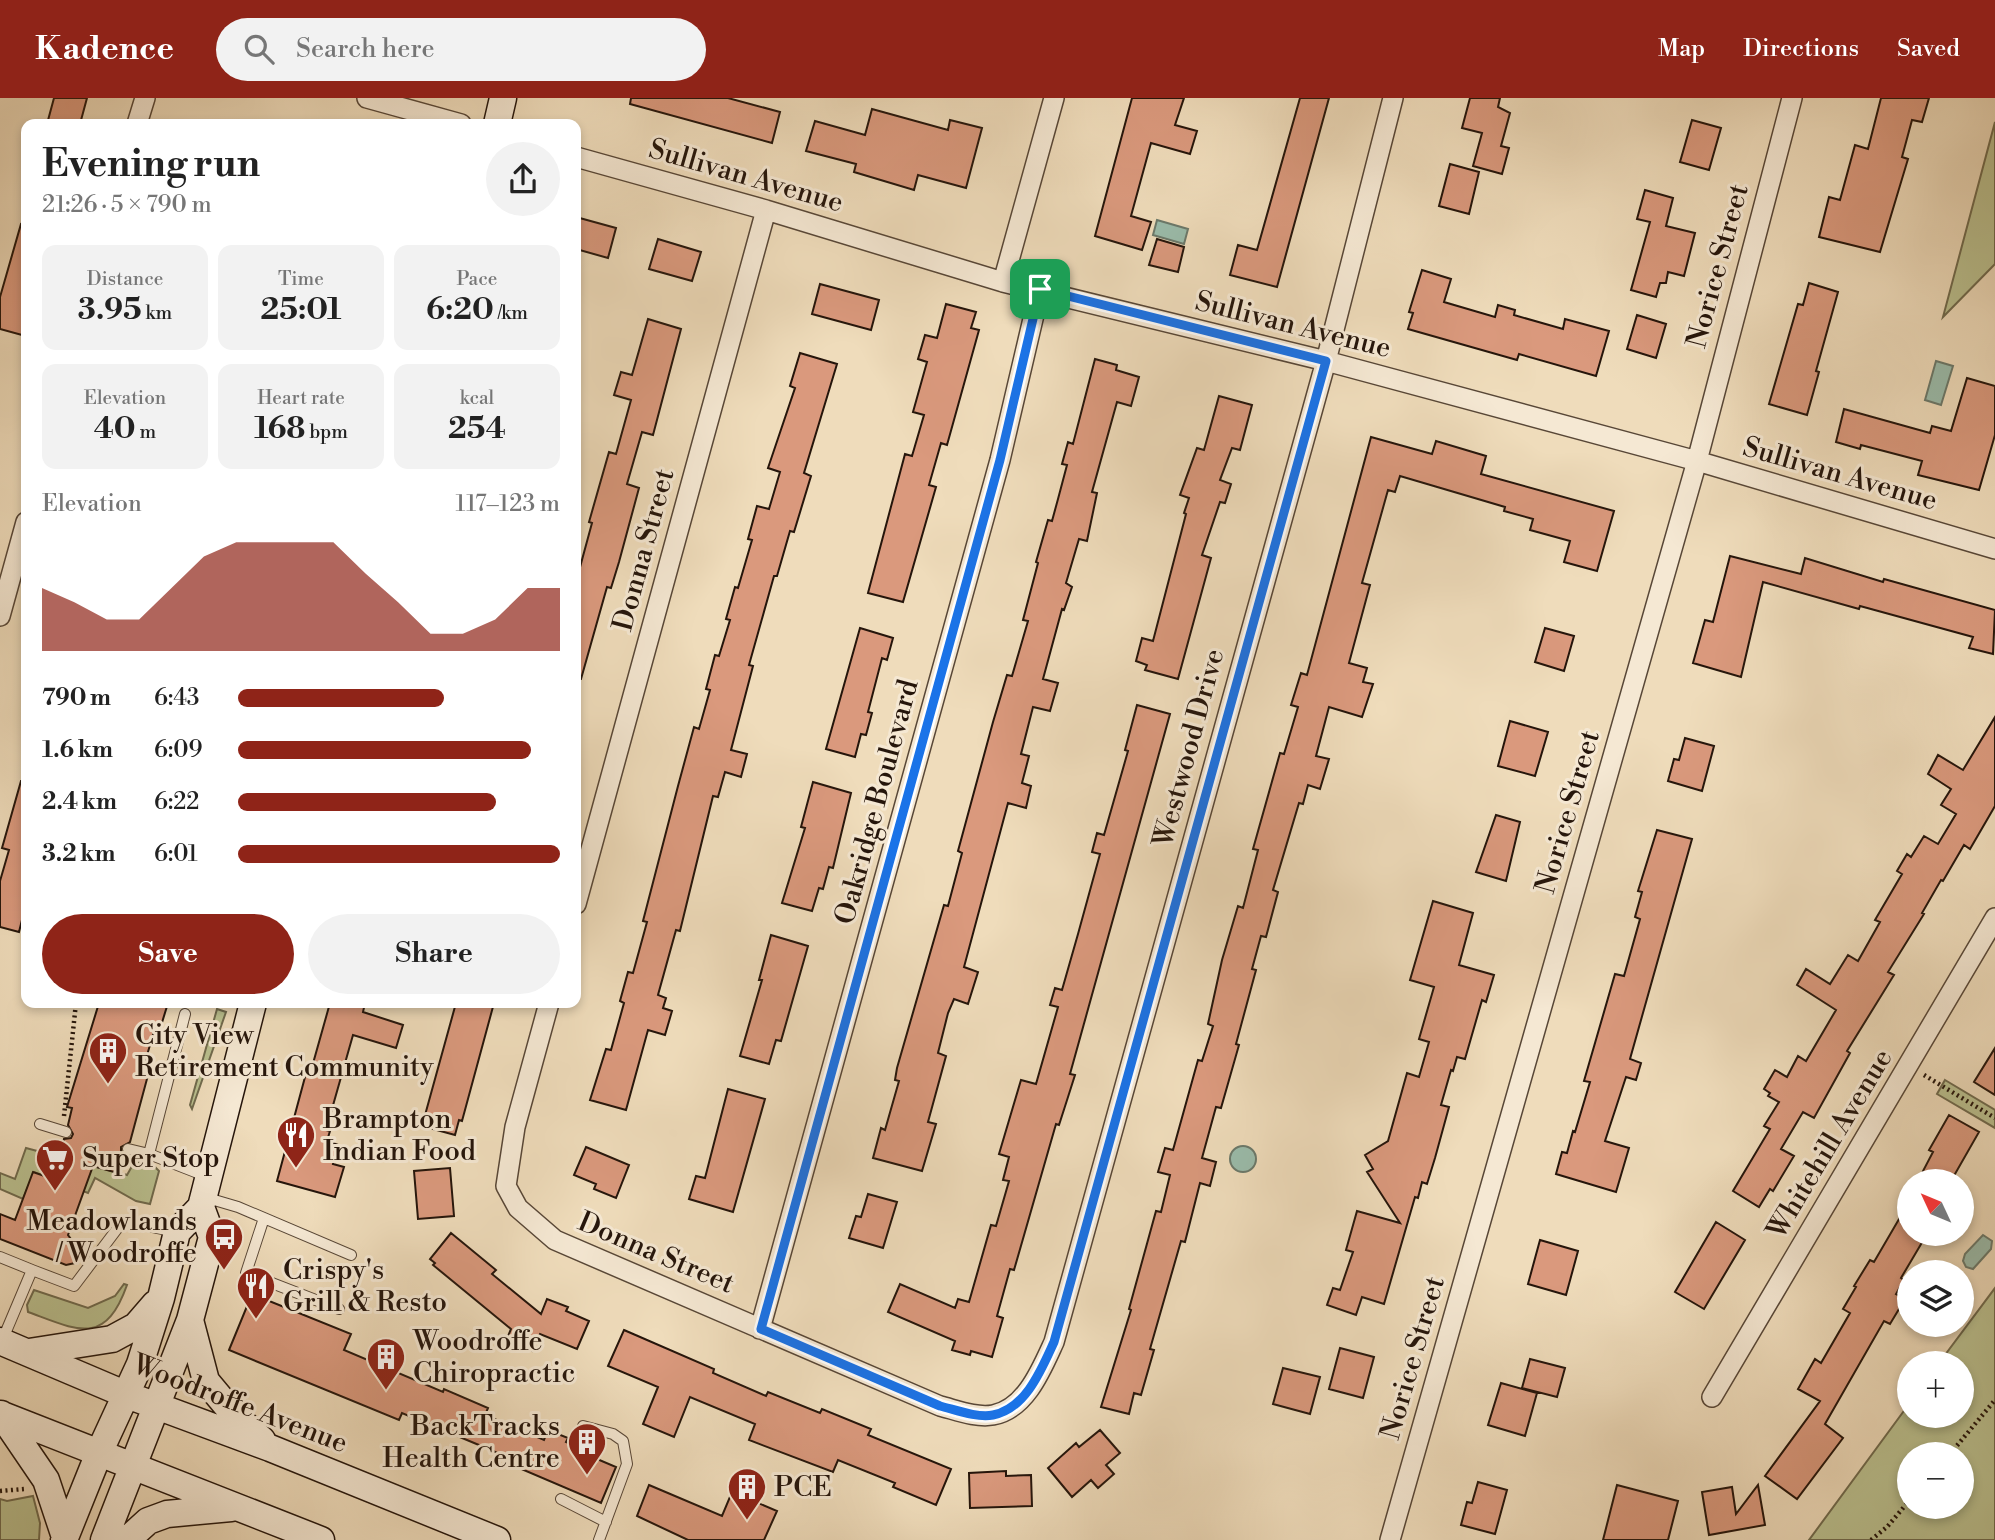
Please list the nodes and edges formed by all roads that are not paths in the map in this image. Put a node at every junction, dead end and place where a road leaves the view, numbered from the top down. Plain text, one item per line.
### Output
1 (145, 98) edge
2 (367, 98) edge
3 (503, 98) edge
4 (1054, 98) edge
5 (1393, 98) edge
6 (1792, 98) edge
7 (139, 119) edge
8 (443, 119) edge
9 (498, 119) edge
10 (581, 158) edge
11 (766, 210) junction
12 (1003, 282) junction
13 (1040, 289) junction
14 (1326, 361) junction
15 (1697, 461) junction
16 (21, 540) edge
17 (1995, 549) edge
18 (0, 616) edge
19 (581, 886) edge
20 (1995, 918) edge
21 (252, 1008) edge
22 (548, 1008) edge
23 (185, 1014) dead end
24 (40, 1124) dead end
25 (63, 1131) road end
26 (128, 1149) dead end
27 (149, 1154) junction
28 (204, 1194) junction
29 (264, 1218) junction
30 (177, 1233) junction
31 (351, 1255) dead end
32 (0, 1257) edge
33 (32, 1270) junction
34 (161, 1298) junction
35 (339, 1309) dead end
36 (190, 1320) junction
37 (761, 1329) junction
38 (1, 1341) edge
39 (29, 1352) junction
40 (127, 1395) junction
41 (1712, 1397) dead end
42 (1016, 1402) joint
43 (158, 1407) junction
44 (1, 1414) edge
45 (583, 1426) dead end
46 (270, 1448) junction
47 (99, 1453) junction
48 (132, 1467) junction
49 (561, 1499) dead end
50 (236, 1508) junction
51 (606, 1522) junction
52 (65, 1539) edge
53 (104, 1540) edge
54 (127, 1540) edge
55 (321, 1540) edge
56 (497, 1540) edge
57 (599, 1540) edge
58 (1390, 1540) edge

1 - 7 street
2 - 8 street
3 - 9 main road
4 - 12 street
5 - 14 street, Westwood Drive
6 - 15 street, Norice Street
10 - 11 street, Sullivan Avenue
11 - 12 street, Sullivan Avenue
11 - 19 street, Donna Street
12 - 13 street, Sullivan Avenue
13 - 14 street, Sullivan Avenue
13 - 37 street, Oakridge Boulevard
14 - 15 street, Sullivan Avenue
14 - 42 street, Westwood Drive
15 - 17 street, Sullivan Avenue
15 - 58 street, Norice Street
16 - 18 street
20 - 41 street, Whitehill Avenue
21 - 28 main road
22 - 37 street, Donna Street
23 - 27 lane
24 - 25 lane
26 - 27 lane
27 - 28 lane
28 - 29 lane
28 - 30 main road
28 - 36 main road
29 - 31 lane
29 - 35 lane
30 - 33 lane
30 - 34 main road
32 - 33 lane
33 - 38 lane
34 - 39 main road
34 - 40 main road
36 - 43 main road
36 - 46 main road
37 - 42 street, Donna Street
38 - 39 main road, Woodroffe Avenue
39 - 40 main road, Woodroffe Avenue
40 - 43 main road, Woodroffe Avenue
40 - 47 main road
43 - 46 main road, Woodroffe Avenue
43 - 48 main road
44 - 47 main road
44 - 52 main road
45 - 51 lane
46 - 56 main road, Woodroffe Avenue
47 - 48 main road
47 - 52 main road
48 - 50 main road
48 - 53 main road
49 - 51 lane
50 - 54 main road
50 - 55 main road
51 - 57 lane

